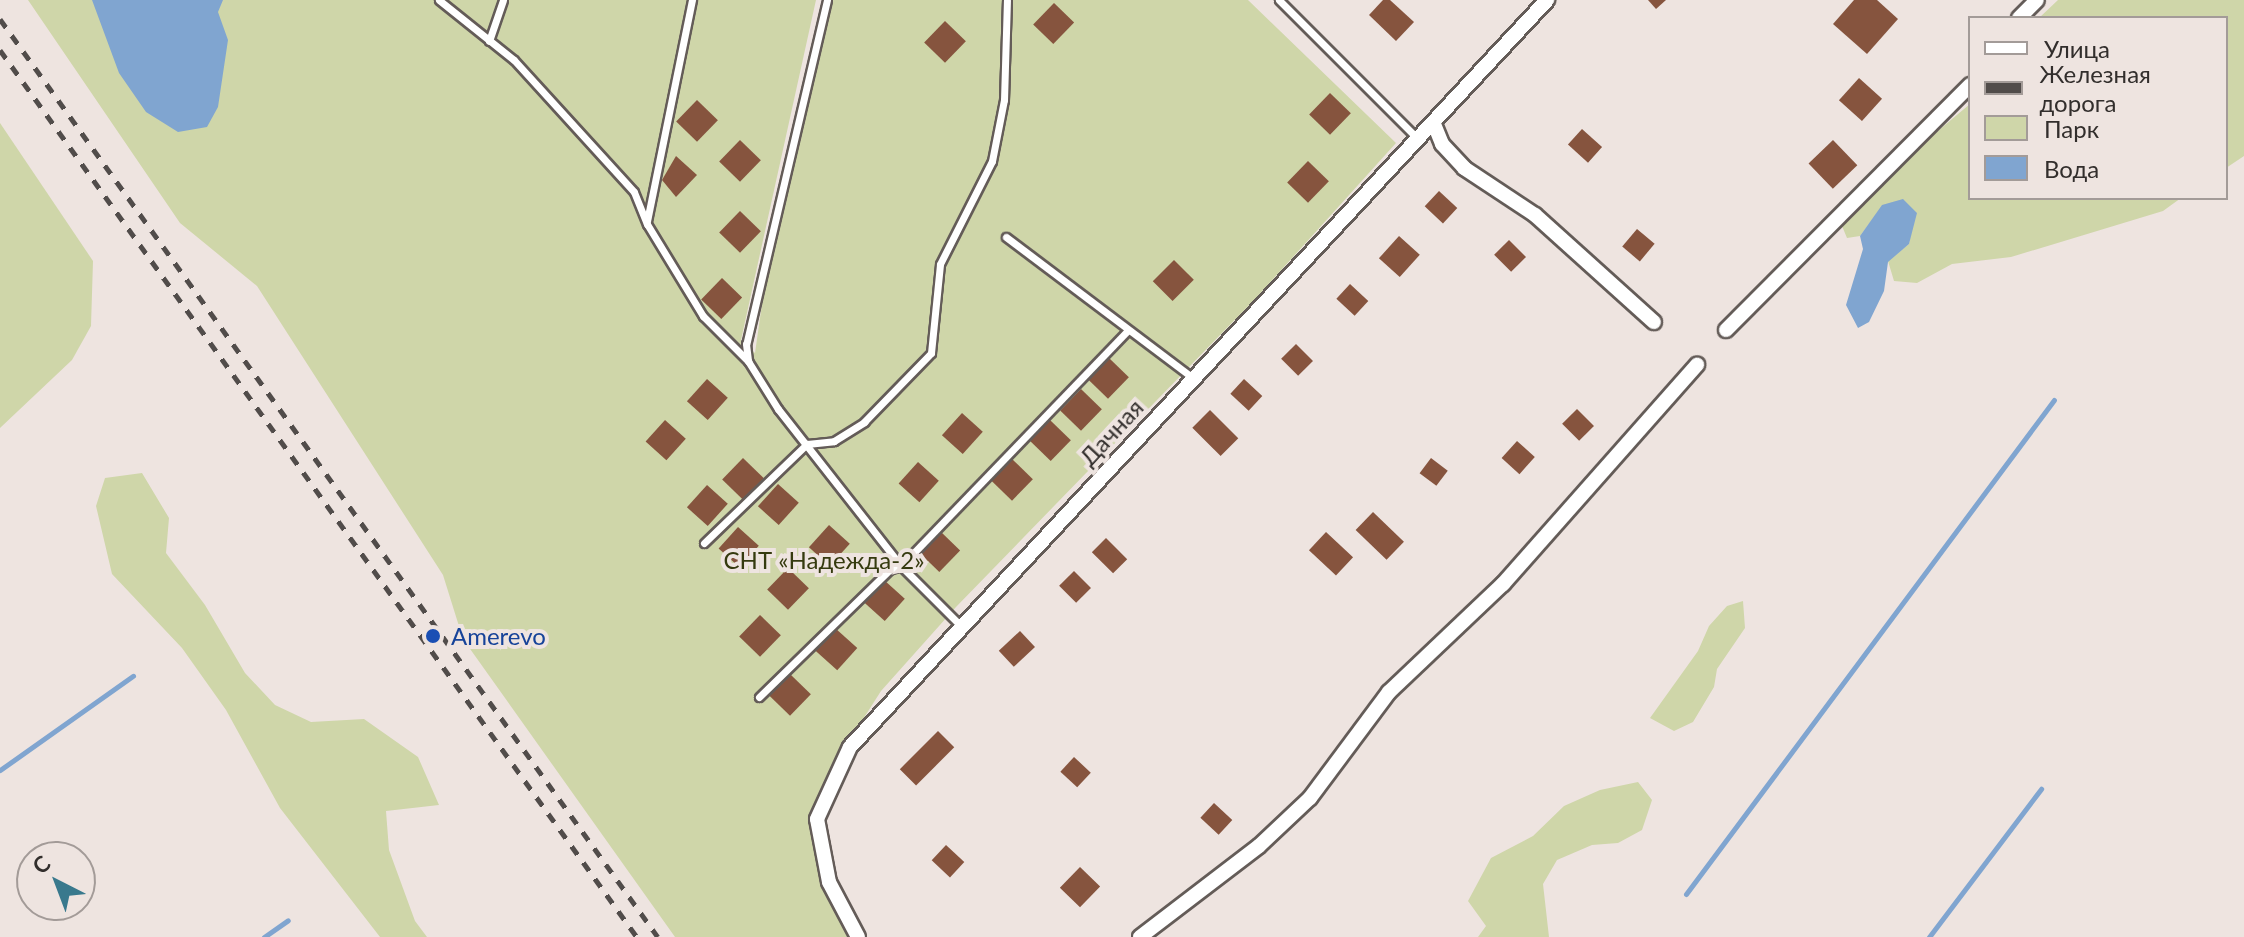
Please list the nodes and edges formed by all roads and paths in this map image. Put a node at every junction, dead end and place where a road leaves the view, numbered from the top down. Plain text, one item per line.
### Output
1 (439, 0) edge
2 (503, 0) edge
3 (692, 0) edge
4 (827, 0) edge
5 (1007, 0) edge
6 (1279, 0) edge
7 (1547, 0) edge
8 (2037, 0) edge
9 (2021, 16) edge
10 (489, 41) junction
11 (1968, 87) edge
12 (1434, 124) junction
13 (1420, 140) joint
14 (647, 224) junction
15 (1006, 237) dead end
16 (1654, 322) dead end
17 (1726, 330) dead end
18 (1127, 331) junction
19 (748, 361) junction
20 (1697, 365) dead end
21 (1198, 382) junction
22 (807, 444) junction
23 (704, 543) dead end
24 (901, 566) junction
25 (959, 624) junction
26 (759, 697) dead end
27 (858, 937) edge
28 (1140, 937) edge

1 - 10 lane
2 - 10 lane
3 - 14 lane
4 - 19 lane
5 - 22 lane
6 - 13 lane
7 - 12 street, Дачная
8 - 9 street
10 - 14 lane
11 - 17 street
12 - 16 street
12 - 25 street, Дачная
13 - 21 street
14 - 19 lane
15 - 18 lane
18 - 21 lane
18 - 24 lane
19 - 22 lane
20 - 28 street
21 - 25 street
22 - 23 lane
22 - 24 lane
24 - 25 lane
24 - 26 lane
25 - 27 street

